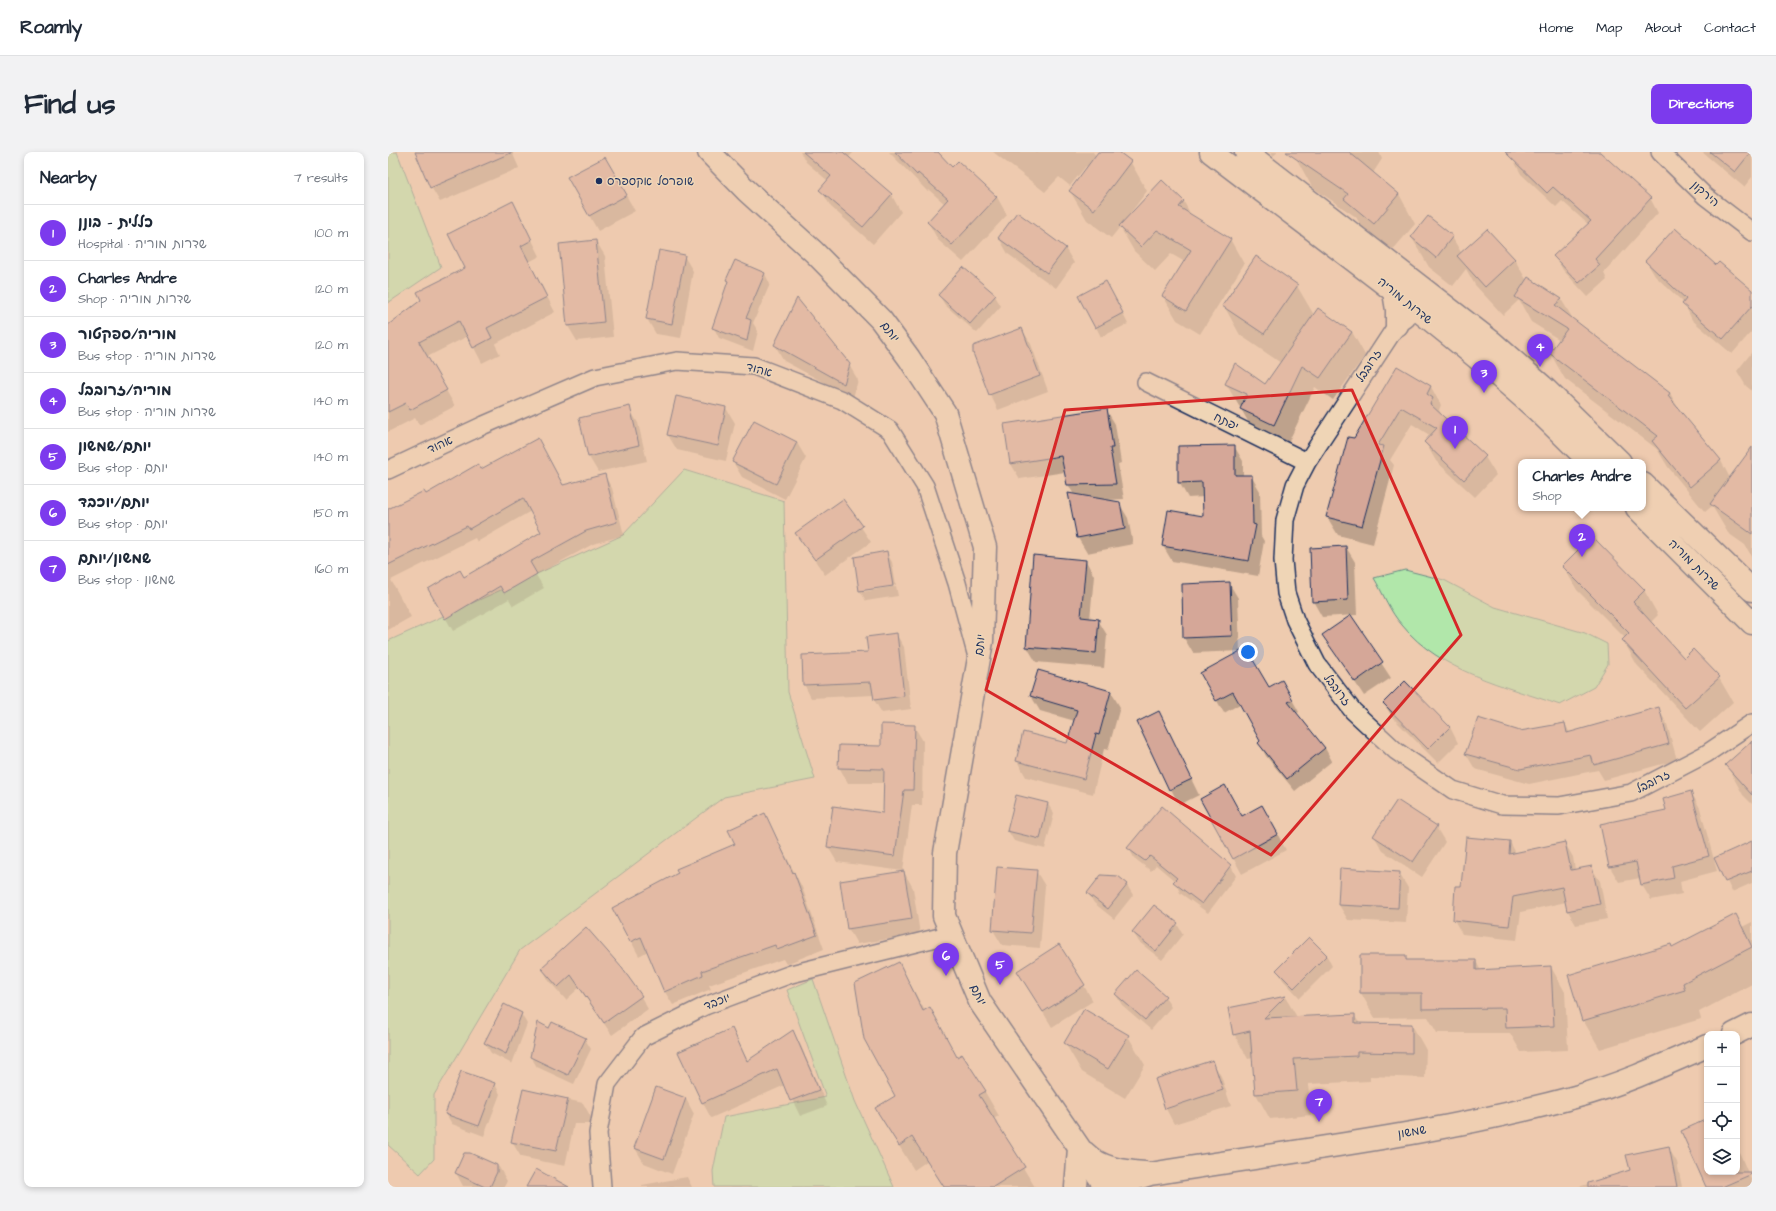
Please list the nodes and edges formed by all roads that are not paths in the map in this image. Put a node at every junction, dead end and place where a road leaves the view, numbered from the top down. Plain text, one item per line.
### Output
1 (709, 152) edge
2 (1211, 152) edge
3 (1246, 152) edge
4 (1660, 152) edge
5 (1752, 232) edge
6 (1394, 292) junction
7 (1418, 311) junction
8 (1456, 316) junction
9 (1396, 325) junction
10 (1146, 382) dead end
11 (1587, 459) edge
12 (1617, 459) edge
13 (1307, 462) junction
14 (388, 470) edge
15 (1646, 487) edge
16 (1640, 511) edge
17 (1752, 590) edge
18 (1752, 623) edge
19 (978, 660) junction
20 (1752, 724) edge
21 (952, 934) junction
22 (1752, 1025) edge
23 (1740, 1031) edge
24 (1704, 1047) edge
25 (1079, 1148) junction
26 (1142, 1180) edge
27 (602, 1187) edge
28 (1076, 1187) edge
29 (1106, 1187) edge
30 (1109, 1187) edge

1 - 19 street, יותם
2 - 6 street, שדרות מוריה
3 - 8 street, שדרות מוריה
4 - 5 street, הירקון
6 - 7 street, שדרות מוריה
6 - 9 street
7 - 8 street, זרובבל
7 - 9 street, זרובבל
7 - 11 street, שדרות מוריה
8 - 12 street, שדרות מוריה
9 - 13 street, זרובבל
10 - 13 street, יפתח
13 - 20 street, זרובבל
14 - 19 street, אהוד
15 - 17 street, שדרות מוריה
16 - 18 street, שדרות מוריה
19 - 21 street, יותם
21 - 25 street, יותם
21 - 27 street, יוכבד
22 - 23 street
24 - 26 street, שמשון
25 - 26 street
25 - 28 street
25 - 29 street, יותם
26 - 30 street, שמשון

